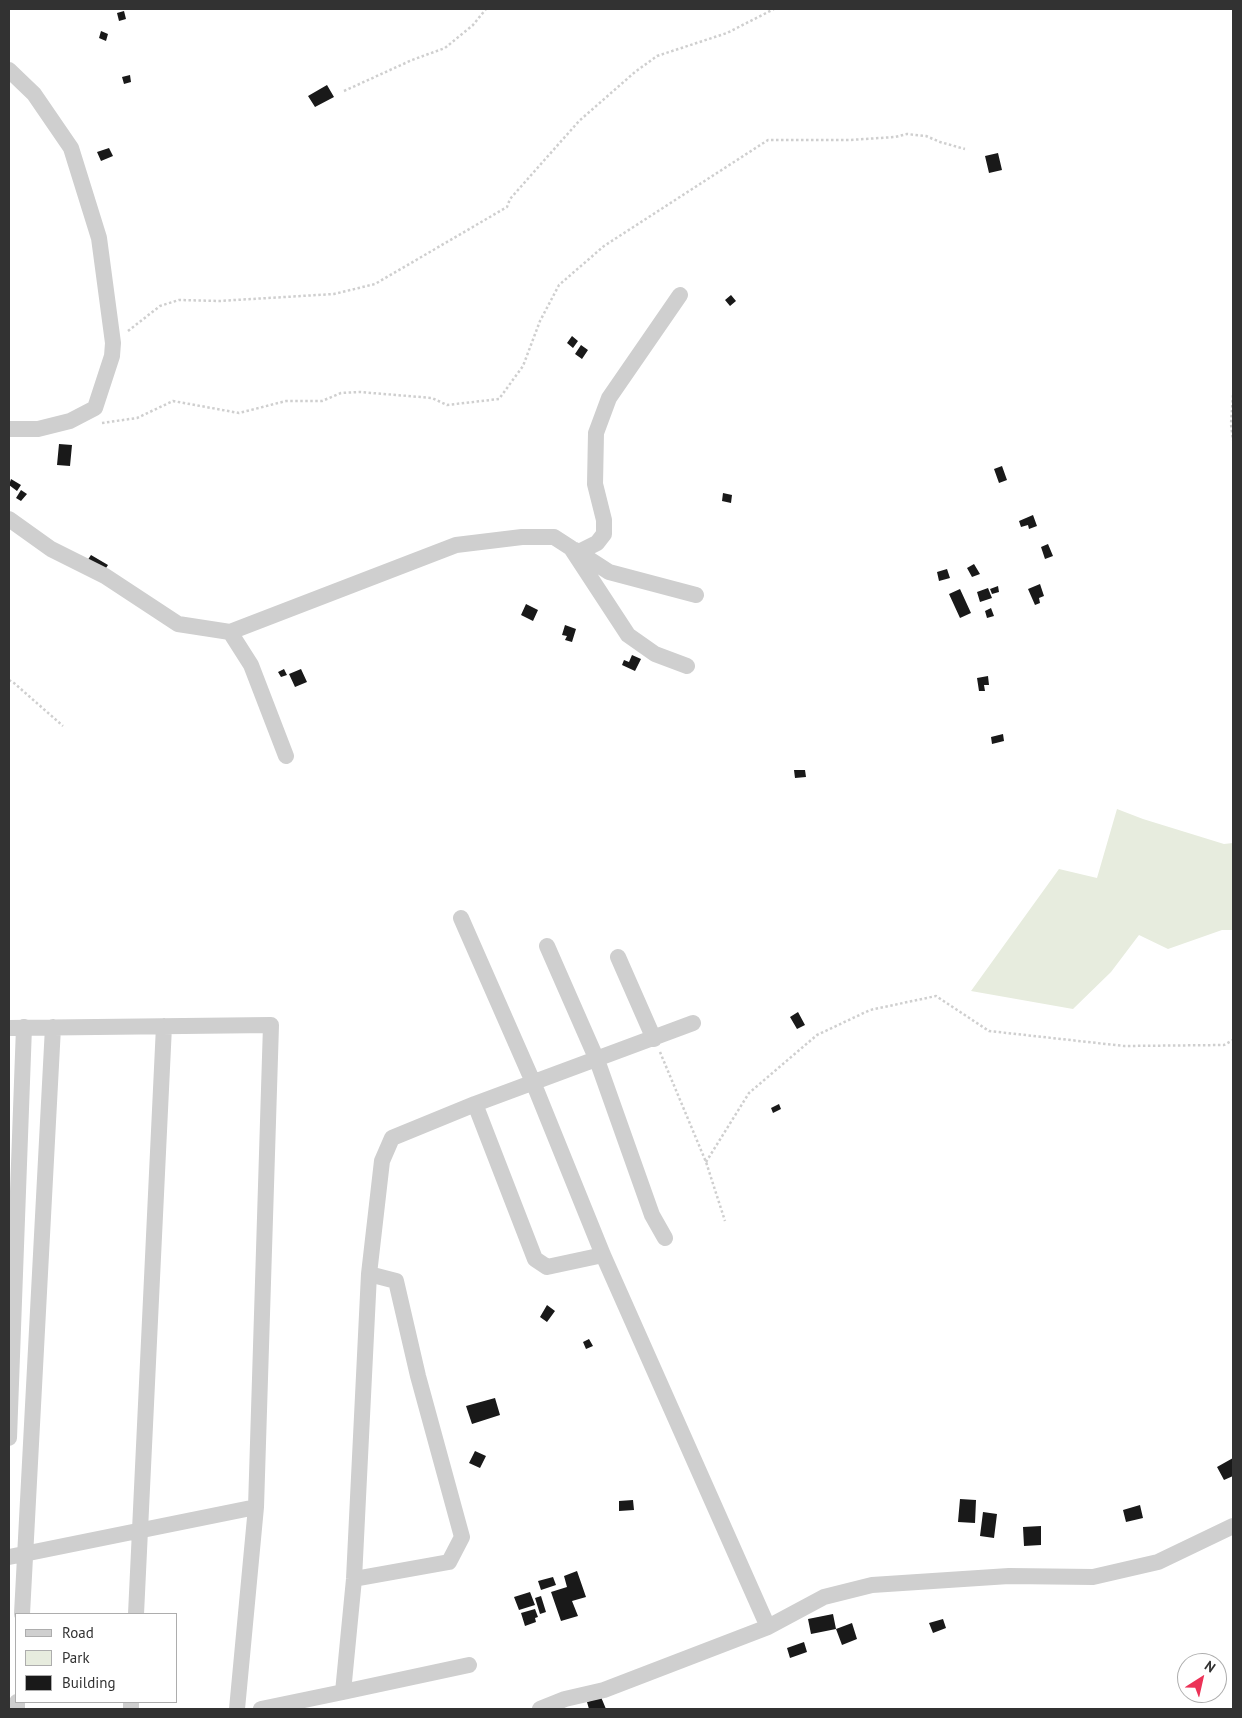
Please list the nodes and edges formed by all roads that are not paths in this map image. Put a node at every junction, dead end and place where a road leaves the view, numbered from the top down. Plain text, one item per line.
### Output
1 (9, 70) edge
2 (680, 296) dead end
3 (9, 429) edge
4 (9, 519) edge
5 (575, 550) junction
6 (696, 595) dead end
7 (230, 632) junction
8 (687, 666) dead end
9 (286, 756) dead end
10 (461, 918) dead end
11 (547, 946) dead end
12 (618, 957) dead end
13 (693, 1024) dead end
14 (164, 1026) junction
15 (53, 1027) junction
16 (16, 1028) edge
17 (654, 1039) junction
18 (597, 1060) junction
19 (533, 1082) junction
20 (475, 1104) junction
21 (665, 1238) dead end
22 (603, 1255) junction
23 (369, 1274) junction
24 (9, 1438) edge
25 (256, 1507) junction
26 (1233, 1526) edge
27 (140, 1530) junction
28 (26, 1554) junction
29 (9, 1557) edge
30 (354, 1579) junction
31 (22, 1613) edge
32 (136, 1613) edge
33 (768, 1627) junction
34 (469, 1665) dead end
35 (343, 1692) junction
36 (237, 1709) edge
37 (261, 1709) edge
38 (540, 1709) edge

1 - 3 street
2 - 5 street
4 - 7 street
5 - 6 street
5 - 7 street
5 - 8 street
7 - 9 street
10 - 19 street
11 - 18 street
12 - 17 street
13 - 17 street
14 - 15 street
14 - 25 street
14 - 27 street
15 - 16 street
15 - 28 street
16 - 24 street
17 - 18 street
18 - 19 street
18 - 21 street
19 - 20 street
19 - 22 street
20 - 22 street
20 - 23 street
22 - 33 street
23 - 30 street
23 - 30 street
25 - 27 street
25 - 36 street
26 - 33 street
27 - 28 street
27 - 32 street
28 - 29 street
28 - 31 street
30 - 35 street
33 - 38 street
34 - 35 street
35 - 37 street

